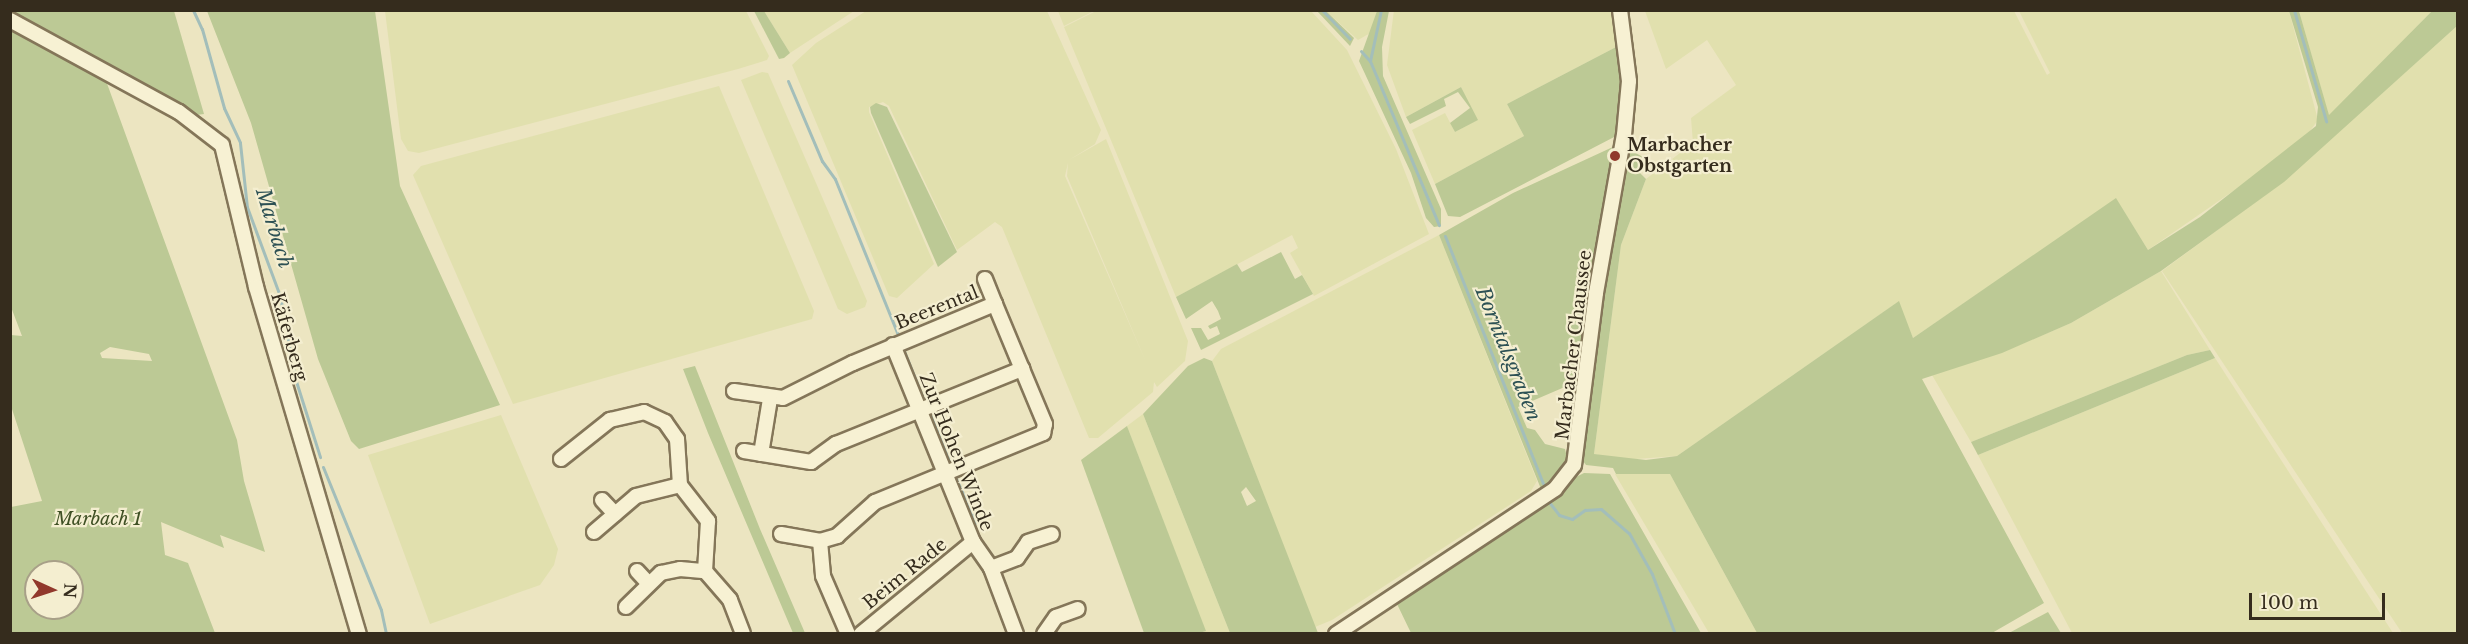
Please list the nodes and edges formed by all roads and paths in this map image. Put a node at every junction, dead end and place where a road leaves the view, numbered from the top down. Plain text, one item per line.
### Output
1 (1620, 10) edge
2 (10, 20) edge
3 (985, 279) dead end
4 (995, 304) junction
5 (893, 345) junction
6 (1022, 369) junction
7 (734, 392) dead end
8 (770, 399) junction
9 (918, 409) junction
10 (744, 451) dead end
11 (761, 454) junction
12 (561, 459) dead end
13 (944, 472) junction
14 (680, 486) junction
15 (602, 500) dead end
16 (615, 514) junction
17 (594, 532) dead end
18 (781, 534) dead end
19 (1052, 534) dead end
20 (820, 541) junction
21 (973, 542) junction
22 (991, 568) junction
23 (637, 571) dead end
24 (705, 571) junction
25 (648, 583) junction
26 (626, 607) dead end
27 (1078, 609) dead end
28 (359, 633) edge
29 (743, 633) edge
30 (848, 633) edge
31 (861, 633) edge
32 (1016, 633) edge
33 (1044, 633) edge
34 (1336, 633) edge

1 - 34 street, Marbacher Chaussee
2 - 28 street, Käferberg
3 - 4 street, Beerental
4 - 5 street, Beerental
4 - 6 street, Beerental
5 - 8 street, Beerental
5 - 9 street, Zur Hohen Winde
6 - 9 street
6 - 13 street, Beerental
7 - 8 street
8 - 11 street
9 - 11 street
9 - 13 street, Zur Hohen Winde
10 - 11 street
12 - 14 street
13 - 20 street
13 - 21 street, Zur Hohen Winde
14 - 16 street
14 - 24 street
15 - 16 street
16 - 17 street
18 - 20 street
19 - 22 street
20 - 30 street
21 - 22 street, Zur Hohen Winde
21 - 31 street, Beim Rade
22 - 32 street, Zur Hohen Winde
23 - 25 street
24 - 25 street
24 - 29 street
25 - 26 street
27 - 33 street

